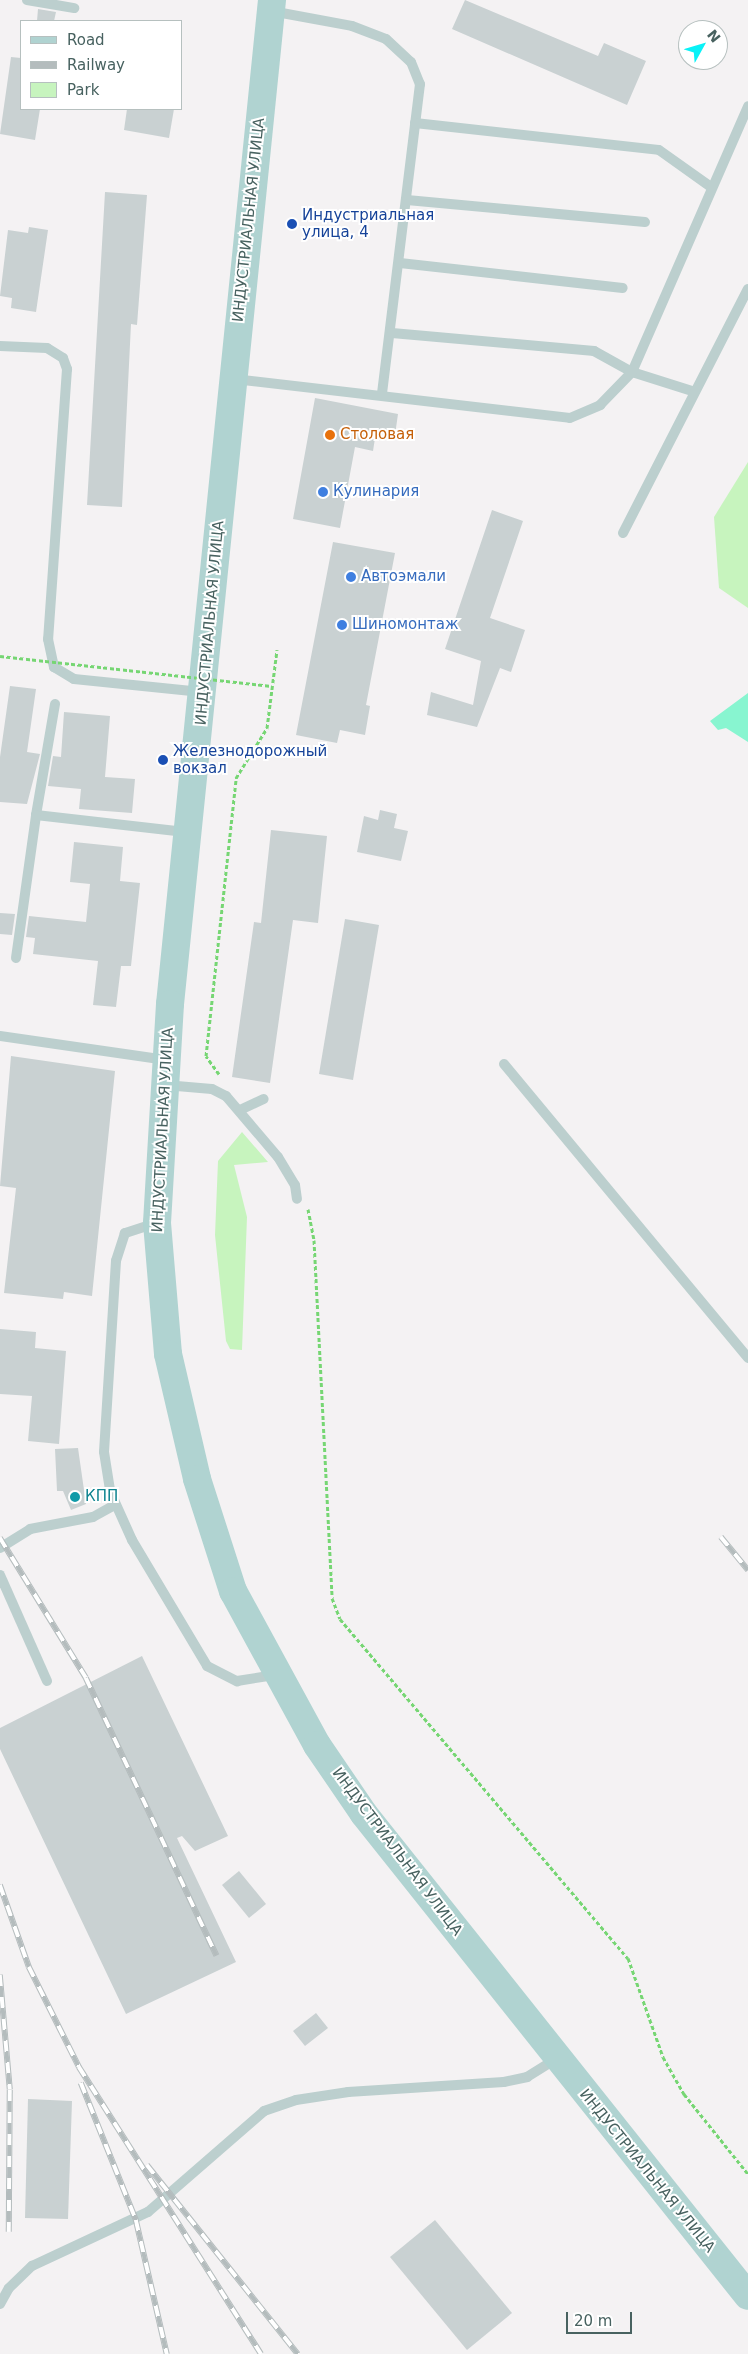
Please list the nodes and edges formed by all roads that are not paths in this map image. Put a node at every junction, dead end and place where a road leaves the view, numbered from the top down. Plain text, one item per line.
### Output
1 (27, 0) edge
2 (271, 6) edge
3 (74, 8) dead end
4 (748, 106) edge
5 (415, 123) junction
6 (711, 187) junction
7 (406, 200) junction
8 (646, 222) dead end
9 (400, 263) junction
10 (623, 288) dead end
11 (748, 288) edge
12 (392, 333) junction
13 (0, 346) edge
14 (632, 372) junction
15 (233, 379) junction
16 (692, 391) junction
17 (382, 394) junction
18 (623, 533) dead end
19 (202, 692) junction
20 (55, 704) dead end
21 (36, 815) junction
22 (189, 832) junction
23 (16, 958) dead end
24 (0, 1036) edge
25 (504, 1064) dead end
26 (166, 1073) junction
27 (264, 1099) dead end
28 (241, 1108) junction
29 (302, 1200) road end
30 (157, 1223) junction
31 (748, 1358) edge
32 (116, 1505) junction
33 (0, 1548) edge
34 (0, 1576) edge
35 (275, 1675) junction
36 (47, 1681) dead end
37 (557, 2058) junction
38 (748, 2296) edge
39 (0, 2304) edge

1 - 3 lane
2 - 5 lane
2 - 15 main road, ИНДУСТРИАЛЬНАЯ УЛИЦА
4 - 6 lane
5 - 6 lane
5 - 7 lane
6 - 14 lane
7 - 8 lane
7 - 9 lane
9 - 10 lane
9 - 12 lane
11 - 16 lane
12 - 14 lane
12 - 17 lane
13 - 19 lane
14 - 16 lane
14 - 17 lane
15 - 17 lane
15 - 19 main road, ИНДУСТРИАЛЬНАЯ УЛИЦА
16 - 18 lane
19 - 22 main road, ИНДУСТРИАЛЬНАЯ УЛИЦА
20 - 21 lane
21 - 22 lane
21 - 23 lane
22 - 26 main road, ИНДУСТРИАЛЬНАЯ УЛИЦА
24 - 26 lane
25 - 31 lane
26 - 28 lane
26 - 30 main road, ИНДУСТРИАЛЬНАЯ УЛИЦА
27 - 28 lane
28 - 29 lane
30 - 32 lane
30 - 35 main road, ИНДУСТРИАЛЬНАЯ УЛИЦА
32 - 33 lane
32 - 35 lane
34 - 36 lane
35 - 37 main road, ИНДУСТРИАЛЬНАЯ УЛИЦА
37 - 38 main road, ИНДУСТРИАЛЬНАЯ УЛИЦА
37 - 39 lane

